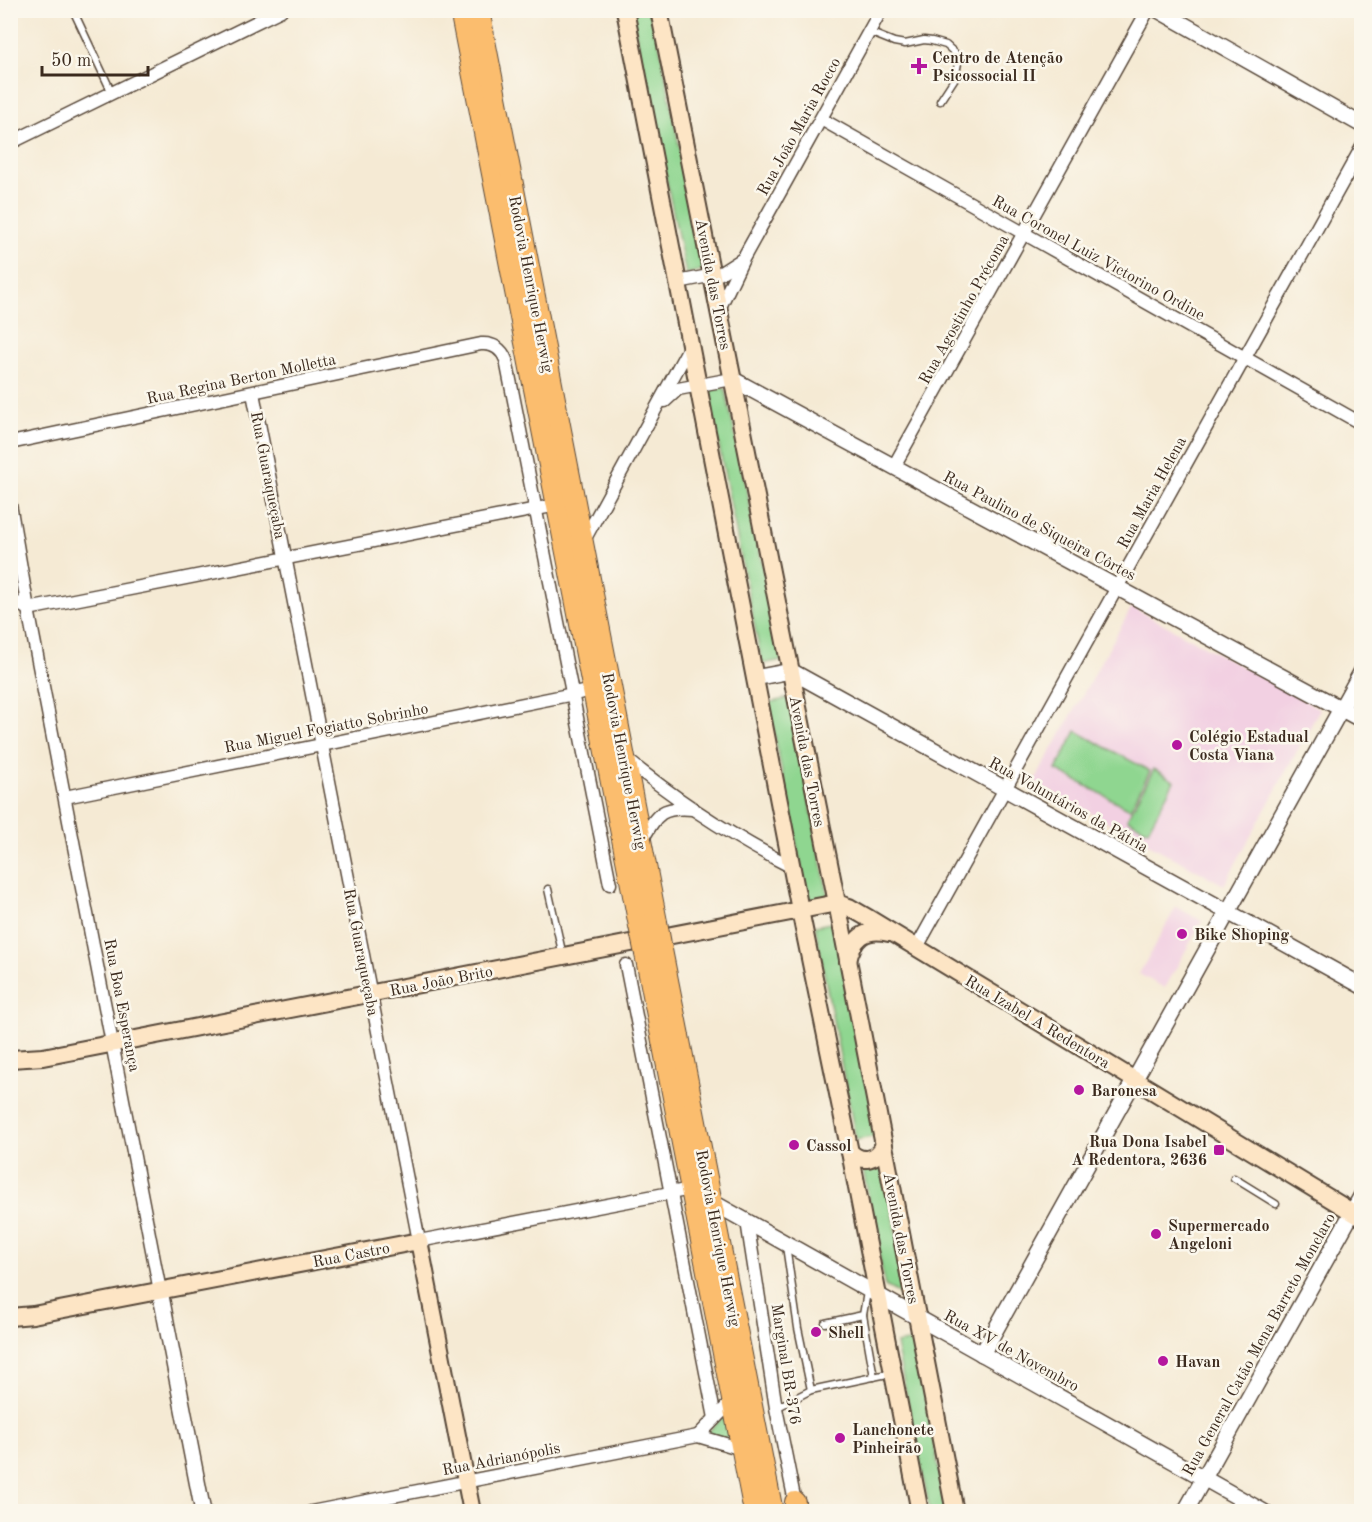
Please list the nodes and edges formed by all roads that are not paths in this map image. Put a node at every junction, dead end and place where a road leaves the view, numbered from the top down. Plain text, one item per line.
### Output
1 (73, 10) edge
2 (281, 10) edge
3 (460, 10) edge
4 (479, 10) edge
5 (625, 10) edge
6 (659, 10) edge
7 (881, 10) edge
8 (1148, 10) edge
9 (1158, 10) edge
10 (869, 32) junction
11 (112, 93) junction
12 (940, 101) dead end
13 (821, 119) junction
14 (1362, 125) edge
15 (10, 143) edge
16 (1362, 147) edge
17 (1024, 233) junction
18 (744, 257) junction
19 (712, 276) junction
20 (678, 282) junction
21 (719, 309) junction
22 (690, 346) junction
23 (1244, 358) junction
24 (732, 379) junction
25 (697, 385) junction
26 (253, 393) junction
27 (765, 397) junction
28 (656, 411) junction
29 (740, 419) junction
30 (1362, 424) edge
31 (10, 443) edge
32 (894, 466) junction
33 (10, 504) edge
34 (557, 505) junction
35 (537, 509) junction
36 (583, 542) junction
37 (285, 558) junction
38 (1117, 587) junction
39 (10, 599) edge
40 (28, 609) junction
41 (790, 671) junction
42 (1362, 671) edge
43 (755, 678) junction
44 (593, 690) junction
45 (573, 694) junction
46 (1341, 708) junction
47 (1362, 720) edge
48 (322, 745) junction
49 (624, 757) junction
50 (1005, 789) junction
51 (64, 797) junction
52 (694, 810) junction
53 (641, 841) junction
54 (792, 867) junction
55 (610, 884) dead end
56 (548, 889) dead end
57 (837, 903) junction
58 (800, 910) junction
59 (1228, 912) junction
60 (648, 924) junction
61 (896, 934) junction
62 (917, 948) junction
63 (654, 952) junction
64 (563, 956) junction
65 (848, 961) junction
66 (626, 965) dead end
67 (1362, 986) edge
68 (370, 994) junction
69 (112, 1044) junction
70 (10, 1059) edge
71 (1134, 1080) junction
72 (884, 1145) junction
73 (850, 1152) junction
74 (1234, 1178) dead end
75 (691, 1189) junction
76 (671, 1193) junction
77 (1362, 1195) edge
78 (712, 1202) junction
79 (1275, 1204) dead end
80 (1357, 1215) edge
81 (747, 1221) junction
82 (419, 1241) junction
83 (785, 1243) junction
84 (160, 1291) junction
85 (872, 1292) junction
86 (862, 1315) junction
87 (10, 1317) edge
88 (918, 1318) junction
89 (825, 1323) dead end
90 (982, 1354) junction
91 (892, 1373) junction
92 (874, 1377) junction
93 (811, 1390) junction
94 (733, 1400) junction
95 (776, 1408) junction
96 (715, 1418) junction
97 (698, 1436) junction
98 (742, 1449) junction
99 (1204, 1478) junction
100 (466, 1481) junction
101 (795, 1508) edge
102 (202, 1512) edge
103 (311, 1512) edge
104 (472, 1512) edge
105 (754, 1512) edge
106 (773, 1512) edge
107 (920, 1512) edge
108 (955, 1512) edge
109 (1185, 1512) edge
110 (1264, 1512) edge

1 - 11 lane
2 - 11 street
3 - 34 highway, Rodovia Henrique Herwig
4 - 36 highway, Rodovia Henrique Herwig
5 - 20 main road
6 - 19 main road, Avenida das Torres
7 - 10 street, Rua João Maria Rocco
8 - 17 street, Rua Agostinho Précoma
9 - 14 street
10 - 12 lane
10 - 13 street, Rua João Maria Rocco
11 - 15 street
13 - 17 street, Rua Coronel Luiz Victorino Ordine
13 - 18 street, Rua João Maria Rocco
16 - 23 street, Rua Maria Helena
17 - 23 street, Rua Coronel Luiz Victorino Ordine
17 - 32 street, Rua Agostinho Précoma
18 - 19 street, Rua João Maria Rocco
18 - 21 street, Rua João Maria Rocco
19 - 20 street, Rua João Maria Rocco
19 - 21 main road, Avenida das Torres
20 - 22 main road
21 - 24 main road, Avenida das Torres
22 - 25 main road
22 - 28 street
23 - 30 street, Rua Coronel Luiz Victorino Ordine
23 - 38 street, Rua Maria Helena
24 - 25 street
24 - 27 street, Rua Paulino de Siqueira Côrtes
24 - 29 main road, Avenida das Torres
25 - 28 street
25 - 43 main road
26 - 31 street, Rua Regina Berton Molletta
26 - 35 street, Rua Regina Berton Molletta
26 - 37 street, Rua Guaraqueçaba
27 - 29 street
27 - 32 street, Rua Paulino de Siqueira Côrtes
28 - 36 street
29 - 41 main road, Avenida das Torres
32 - 38 street, Rua Paulino de Siqueira Côrtes
33 - 40 street, Rua Boa Esperança
34 - 35 street
34 - 44 highway, Rodovia Henrique Herwig
35 - 37 street
35 - 45 street
36 - 49 highway, Rodovia Henrique Herwig
37 - 40 street
37 - 48 street, Rua Guaraqueçaba
38 - 46 street, Rua Paulino de Siqueira Côrtes
38 - 50 street, Rua Maria Helena
39 - 40 street
40 - 51 street, Rua Boa Esperança
41 - 43 street
41 - 50 street, Rua Voluntários da Pátria
41 - 57 main road, Avenida das Torres
42 - 46 street
43 - 54 main road
44 - 45 street, Rua Miguel Fogiatto Sobrinho
44 - 60 highway, Rodovia Henrique Herwig
45 - 48 street, Rua Miguel Fogiatto Sobrinho
45 - 55 street
46 - 47 street, Rua Paulino de Siqueira Côrtes
46 - 59 street
48 - 51 street, Rua Miguel Fogiatto Sobrinho
48 - 68 street, Rua Guaraqueçaba
49 - 52 street
49 - 53 highway, Rodovia Henrique Herwig
50 - 59 street, Rua Voluntários da Pátria
50 - 62 street, Rua Maria Helena
51 - 69 street, Rua Boa Esperança
52 - 53 street
52 - 54 street
53 - 60 highway, Rodovia Henrique Herwig
54 - 58 main road
56 - 64 lane
57 - 58 main road, Rua João Brito
57 - 61 main road, Rua Izabel A Redentora
57 - 65 main road, Avenida das Torres
58 - 64 main road, Rua João Brito
58 - 73 main road
59 - 67 street, Rua Voluntários da Pátria
59 - 71 street
60 - 63 highway, Rodovia Henrique Herwig, bridge
61 - 62 main road, Rua Izabel A Redentora
61 - 65 main road
62 - 71 main road, Rua Izabel A Redentora
63 - 75 highway, Rodovia Henrique Herwig
63 - 78 highway, Rodovia Henrique Herwig
64 - 68 main road, Rua João Brito
65 - 72 main road, Avenida das Torres
66 - 76 street
68 - 69 main road, Rua João Brito
68 - 82 street, Rua Guaraqueçaba
69 - 70 main road, Rua João Brito
69 - 84 street, Rua Boa Esperança
71 - 80 main road, Rua Izabel A Redentora
71 - 90 street
72 - 73 main road
72 - 88 main road, Avenida das Torres
73 - 85 main road
74 - 79 lane
75 - 76 street, Rua Castro
75 - 94 highway, Rodovia Henrique Herwig
76 - 82 street, Rua Castro
76 - 96 street
77 - 80 street, Rua General Catão Mena Barreto Monclaro
78 - 81 street, Rua XV de Novembro
78 - 106 highway, Rodovia Henrique Herwig
80 - 99 street, Rua General Catão Mena Barreto Monclaro
81 - 83 street, Rua XV de Novembro
81 - 95 street, Marginal BR-376
82 - 84 main road, Rua Castro
82 - 100 main road, Rua Guaraqueçaba
83 - 85 street, Rua XV de Novembro
83 - 93 lane
84 - 87 main road, Rua Castro
84 - 102 street, Rua Boa Esperança
85 - 86 lane
85 - 88 street, Rua XV de Novembro
85 - 91 main road
86 - 89 lane
86 - 92 lane
88 - 90 street, Rua XV de Novembro
88 - 108 main road, Avenida das Torres
90 - 99 street, Rua XV de Novembro
91 - 92 lane
91 - 107 main road
92 - 93 lane
93 - 95 lane
94 - 96 street
94 - 98 highway, Rodovia Henrique Herwig
95 - 101 street, Marginal BR-376
96 - 97 street
97 - 98 street, Rua Adrianópolis
97 - 100 street, Rua Adrianópolis
98 - 105 highway, Rodovia Henrique Herwig
99 - 109 street, Rua General Catão Mena Barreto Monclaro
99 - 110 street, Rua XV de Novembro
100 - 103 street, Rua Adrianópolis
100 - 104 main road, Rua Guaraqueçaba

